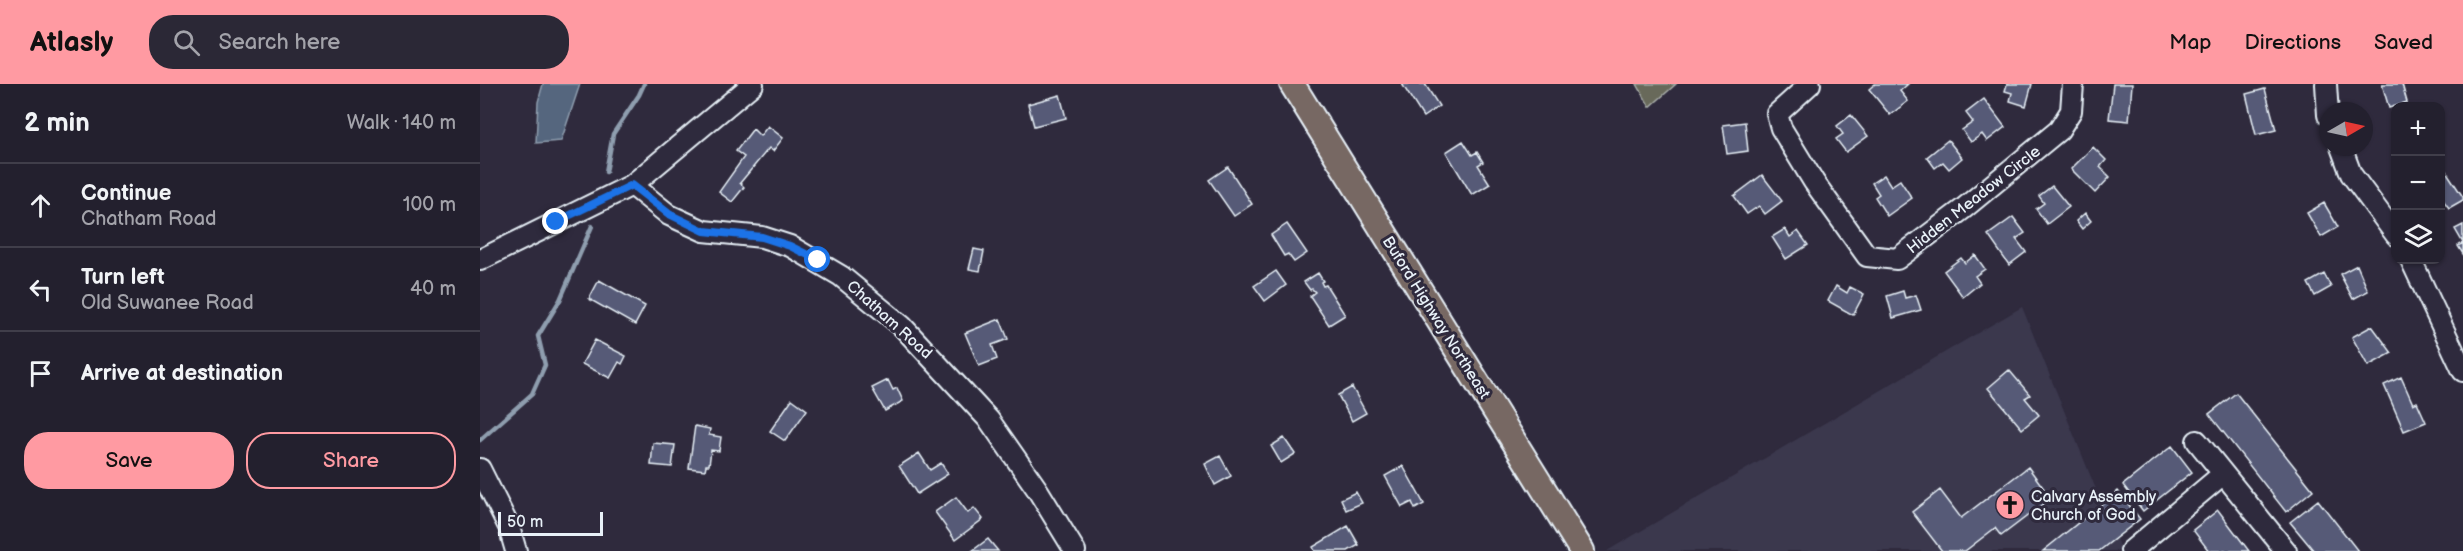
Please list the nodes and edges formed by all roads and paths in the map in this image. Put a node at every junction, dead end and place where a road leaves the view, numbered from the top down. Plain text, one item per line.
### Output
1 (753, 84) edge
2 (1292, 84) edge
3 (1810, 84) edge
4 (2073, 84) edge
5 (2326, 84) edge
6 (2327, 102) edge
7 (2344, 156) edge
8 (632, 185) junction
9 (2391, 229) edge
10 (480, 260) edge
11 (2413, 264) edge
12 (2463, 371) edge
13 (2197, 441) dead end
14 (480, 469) edge
15 (2223, 474) junction
16 (516, 551) edge
17 (1075, 551) edge
18 (1582, 551) edge
19 (2131, 551) edge
20 (2286, 551) edge

1 - 8 street
2 - 18 main road, Buford Highway Northeast
3 - 4 street, Hidden Meadow Circle
5 - 6 street
7 - 9 street
8 - 10 street
8 - 17 street, Chatham Road
11 - 12 street
13 - 15 street
14 - 16 street
15 - 19 street
15 - 20 street

